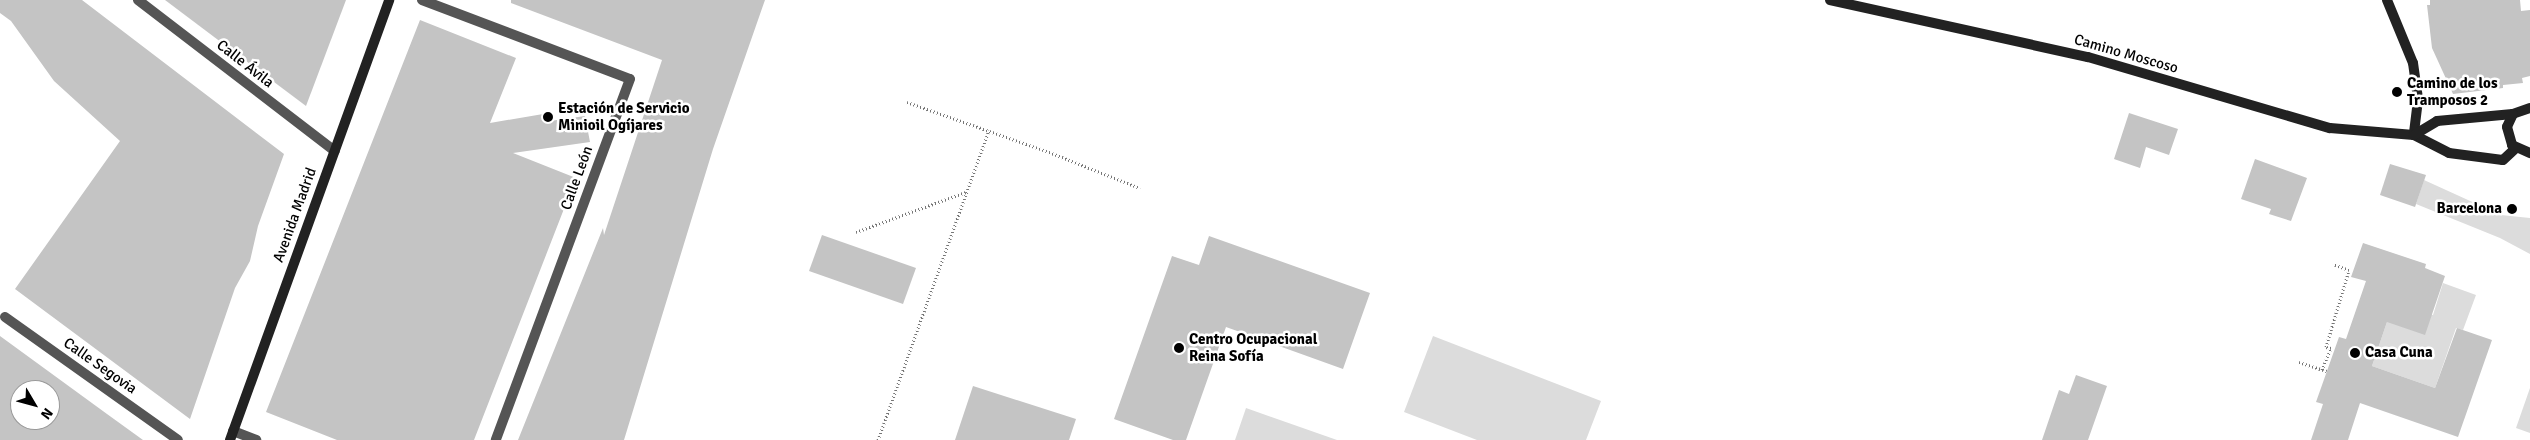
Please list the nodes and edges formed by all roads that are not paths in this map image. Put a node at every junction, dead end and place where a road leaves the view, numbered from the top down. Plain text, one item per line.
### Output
1 (138, 0) edge
2 (389, 0) edge
3 (422, 0) edge
4 (1830, 0) edge
5 (2387, 0) edge
6 (2530, 108) edge
7 (2513, 114) junction
8 (2414, 135) junction
9 (334, 151) junction
10 (2525, 152) edge
11 (5, 317) dead end
12 (231, 436) edge
13 (178, 440) edge
14 (256, 440) edge
15 (496, 440) edge

1 - 9 street, Calle Ávila
2 - 9 street, Avenida Madrid
3 - 15 street, Calle León
4 - 8 street, Camino Moscoso
5 - 8 street
6 - 7 street
7 - 8 street
7 - 10 street
8 - 10 street, Camino Moscoso
9 - 12 street, Avenida Madrid
11 - 13 street, Calle Segovia
12 - 14 street

